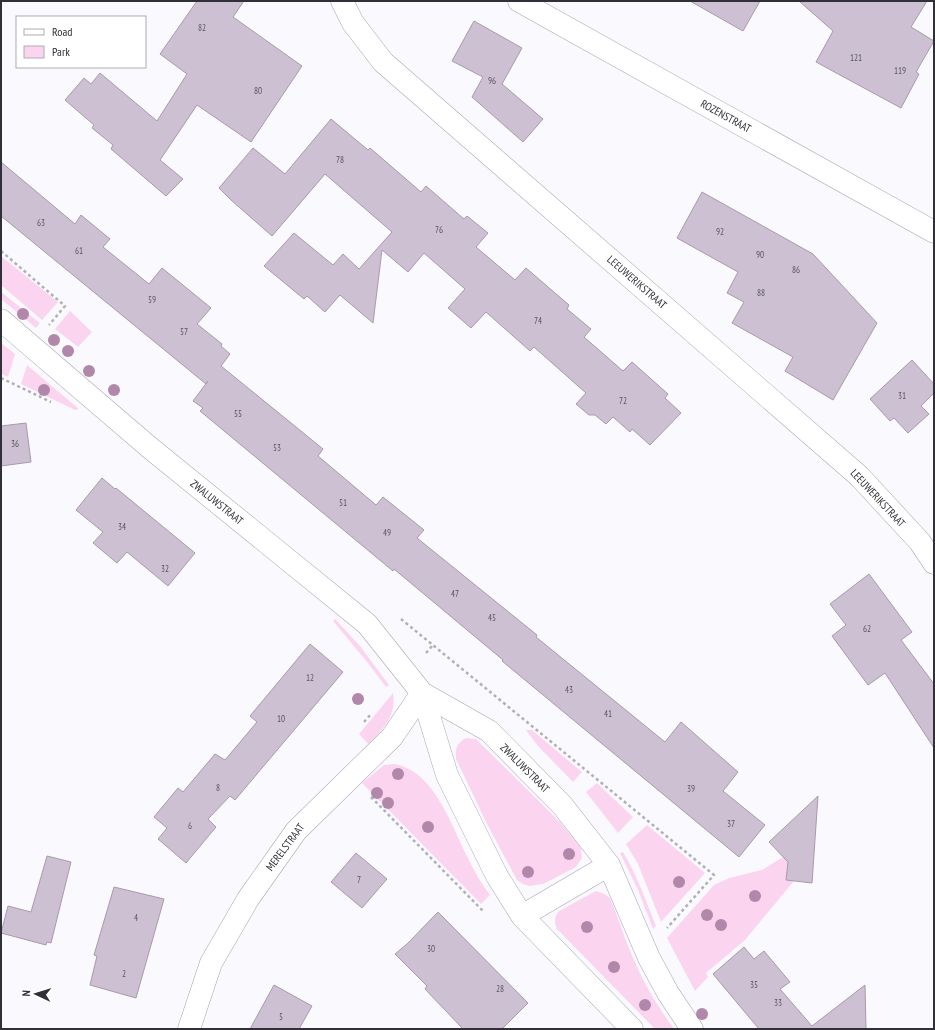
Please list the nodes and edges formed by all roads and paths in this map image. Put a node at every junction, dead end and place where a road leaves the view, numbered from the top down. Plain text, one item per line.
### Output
1 (342, 1) edge
2 (519, 1) edge
3 (934, 232) edge
4 (1, 251) edge
5 (1, 320) edge
6 (32, 347) junction
7 (934, 563) edge
8 (422, 693) junction
9 (352, 775) junction
10 (610, 865) junction
11 (522, 916) junction
12 (489, 917) dead end
13 (189, 1029) edge
14 (632, 1029) edge
15 (692, 1029) edge

1 - 7 street, LEEUWERIKSTRAAT
2 - 3 street, ROZENSTRAAT
4 - 6 path
5 - 6 street, ZWALUWSTRAAT
6 - 8 street, ZWALUWSTRAAT
8 - 9 street, MERELSTRAAT
8 - 10 street, ZWALUWSTRAAT
8 - 11 street, ZWALUWSTRAAT
9 - 12 path
9 - 13 street, MERELSTRAAT
10 - 11 street
10 - 15 street, ZWALUWSTRAAT
11 - 14 street, ZWALUWSTRAAT

